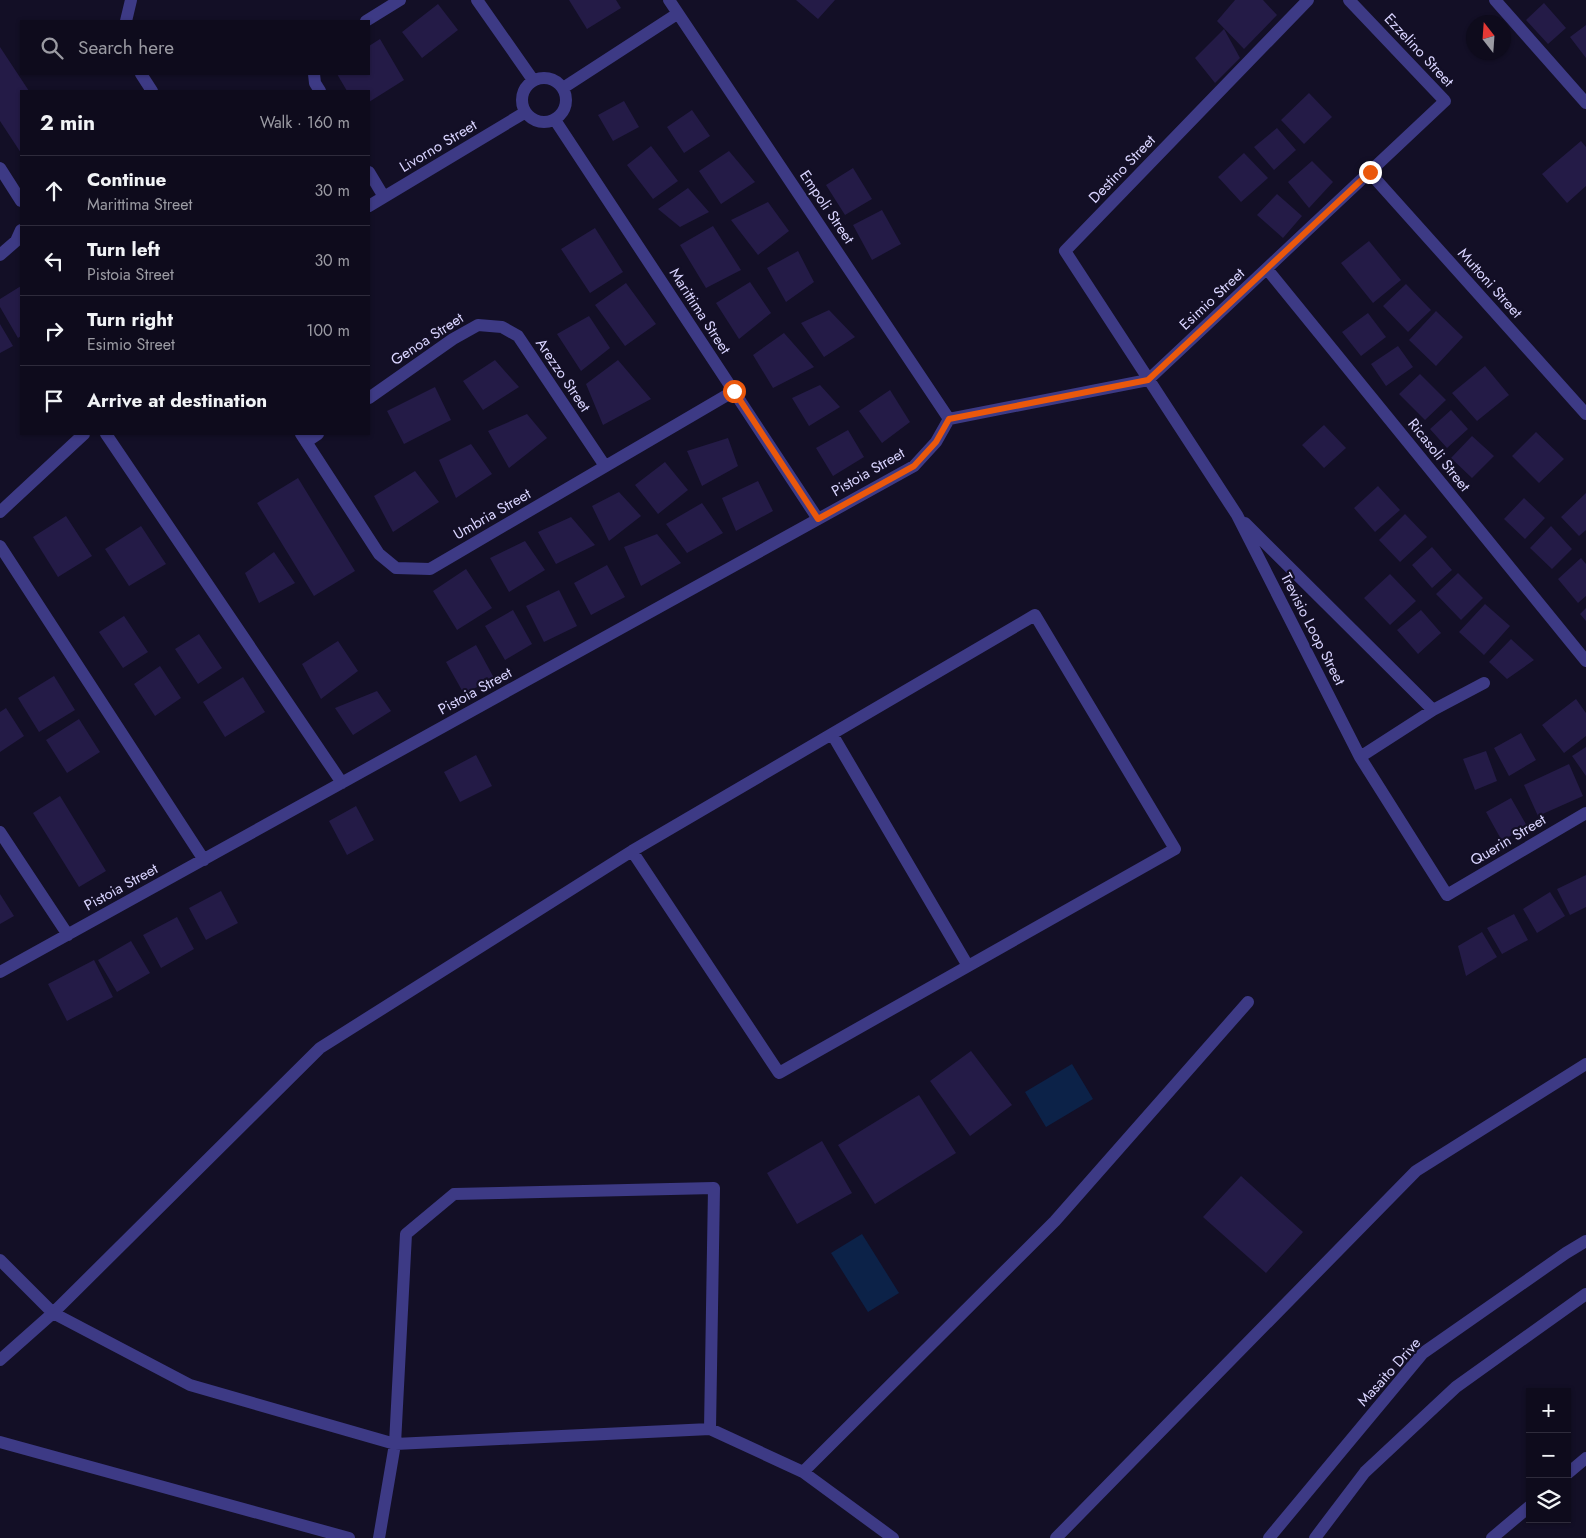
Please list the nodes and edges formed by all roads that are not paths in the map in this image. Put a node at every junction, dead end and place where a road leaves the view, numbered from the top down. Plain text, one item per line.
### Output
1 (131, 0) edge
2 (400, 0) edge
3 (477, 0) edge
4 (669, 0) edge
5 (1308, 0) edge
6 (1350, 0) edge
7 (1495, 0) edge
8 (678, 14) junction
9 (126, 20) edge
10 (368, 20) edge
11 (142, 75) edge
12 (314, 75) edge
13 (533, 80) junction
14 (564, 88) junction
15 (151, 90) edge
16 (319, 90) edge
17 (1445, 101) joint
18 (1586, 102) edge
19 (524, 113) junction
20 (555, 120) junction
21 (0, 168) edge
22 (1370, 172) junction
23 (370, 174) edge
24 (384, 197) junction
25 (20, 199) edge
26 (370, 205) edge
27 (20, 232) edge
28 (0, 255) edge
29 (1267, 269) junction
30 (478, 325) joint
31 (1148, 380) junction
32 (734, 391) junction
33 (370, 397) edge
34 (1586, 414) edge
35 (949, 419) junction
36 (83, 435) edge
37 (107, 435) edge
38 (303, 438) edge
39 (605, 466) junction
40 (0, 512) edge
41 (1237, 516) junction
42 (818, 519) junction
43 (0, 546) edge
44 (1586, 660) edge
45 (1484, 683) dead end
46 (1433, 710) junction
47 (832, 734) junction
48 (1360, 757) junction
49 (342, 783) junction
50 (1586, 813) edge
51 (0, 832) edge
52 (632, 850) junction
53 (204, 860) junction
54 (1447, 895) joint
55 (68, 935) junction
56 (968, 966) junction
57 (0, 972) edge
58 (1248, 1002) dead end
59 (1586, 1064) edge
60 (1586, 1241) edge
61 (0, 1260) edge
62 (1586, 1294) edge
63 (54, 1313) junction
64 (0, 1360) edge
65 (710, 1429) junction
66 (0, 1442) edge
67 (395, 1444) junction
68 (1586, 1458) edge
69 (1571, 1471) edge
70 (803, 1472) junction
71 (1526, 1509) edge
72 (349, 1538) edge
73 (379, 1538) edge
74 (893, 1538) edge
75 (1056, 1538) edge
76 (1269, 1538) edge
77 (1315, 1538) edge
78 (1492, 1538) edge

1 - 9 street
2 - 10 street
3 - 13 street
4 - 8 street, Empoli Street
5 - 31 street, Destino Street
6 - 17 street, Ezzelino Street
7 - 18 street
8 - 14 street
8 - 35 street, Empoli Street
11 - 15 street
12 - 16 street
13 - 14 street
13 - 19 street
14 - 20 street
17 - 22 street, Esimio Street
19 - 20 street
19 - 24 street, Livorno Street
20 - 32 street, Marittima Street
21 - 25 street
22 - 29 street, Esimio Street
22 - 34 street, Muttoni Street
23 - 24 street
24 - 26 street, Livorno Street
27 - 28 street
29 - 31 street, Esimio Street
29 - 44 street, Ricasoli Street
30 - 33 street, Genoa Street
30 - 39 street, Arezzo Street
31 - 35 street
31 - 41 street, Trevisio Loop Street
32 - 39 street, Umbria Street
32 - 42 street, Marittima Street
35 - 42 street, Pistoia Street
36 - 40 street
37 - 49 street
38 - 39 street, Umbria Street
41 - 46 street
41 - 48 street, Trevisio Loop Street
42 - 49 street, Pistoia Street
43 - 53 street
45 - 46 street
46 - 48 street
47 - 52 street
47 - 56 street
47 - 56 street
48 - 54 street, Trevisio Loop Street
49 - 53 street, Pistoia Street
50 - 54 street, Querin Street
51 - 55 street
52 - 56 street
52 - 63 street
53 - 55 street, Pistoia Street
55 - 57 street, Pistoia Street
58 - 70 street
59 - 75 street
60 - 76 street, Masaito Drive
61 - 63 street
62 - 77 street
63 - 64 street
63 - 67 street
65 - 67 street
65 - 67 street
65 - 70 street
66 - 72 street
67 - 73 street
68 - 69 street
70 - 74 street
71 - 78 street

